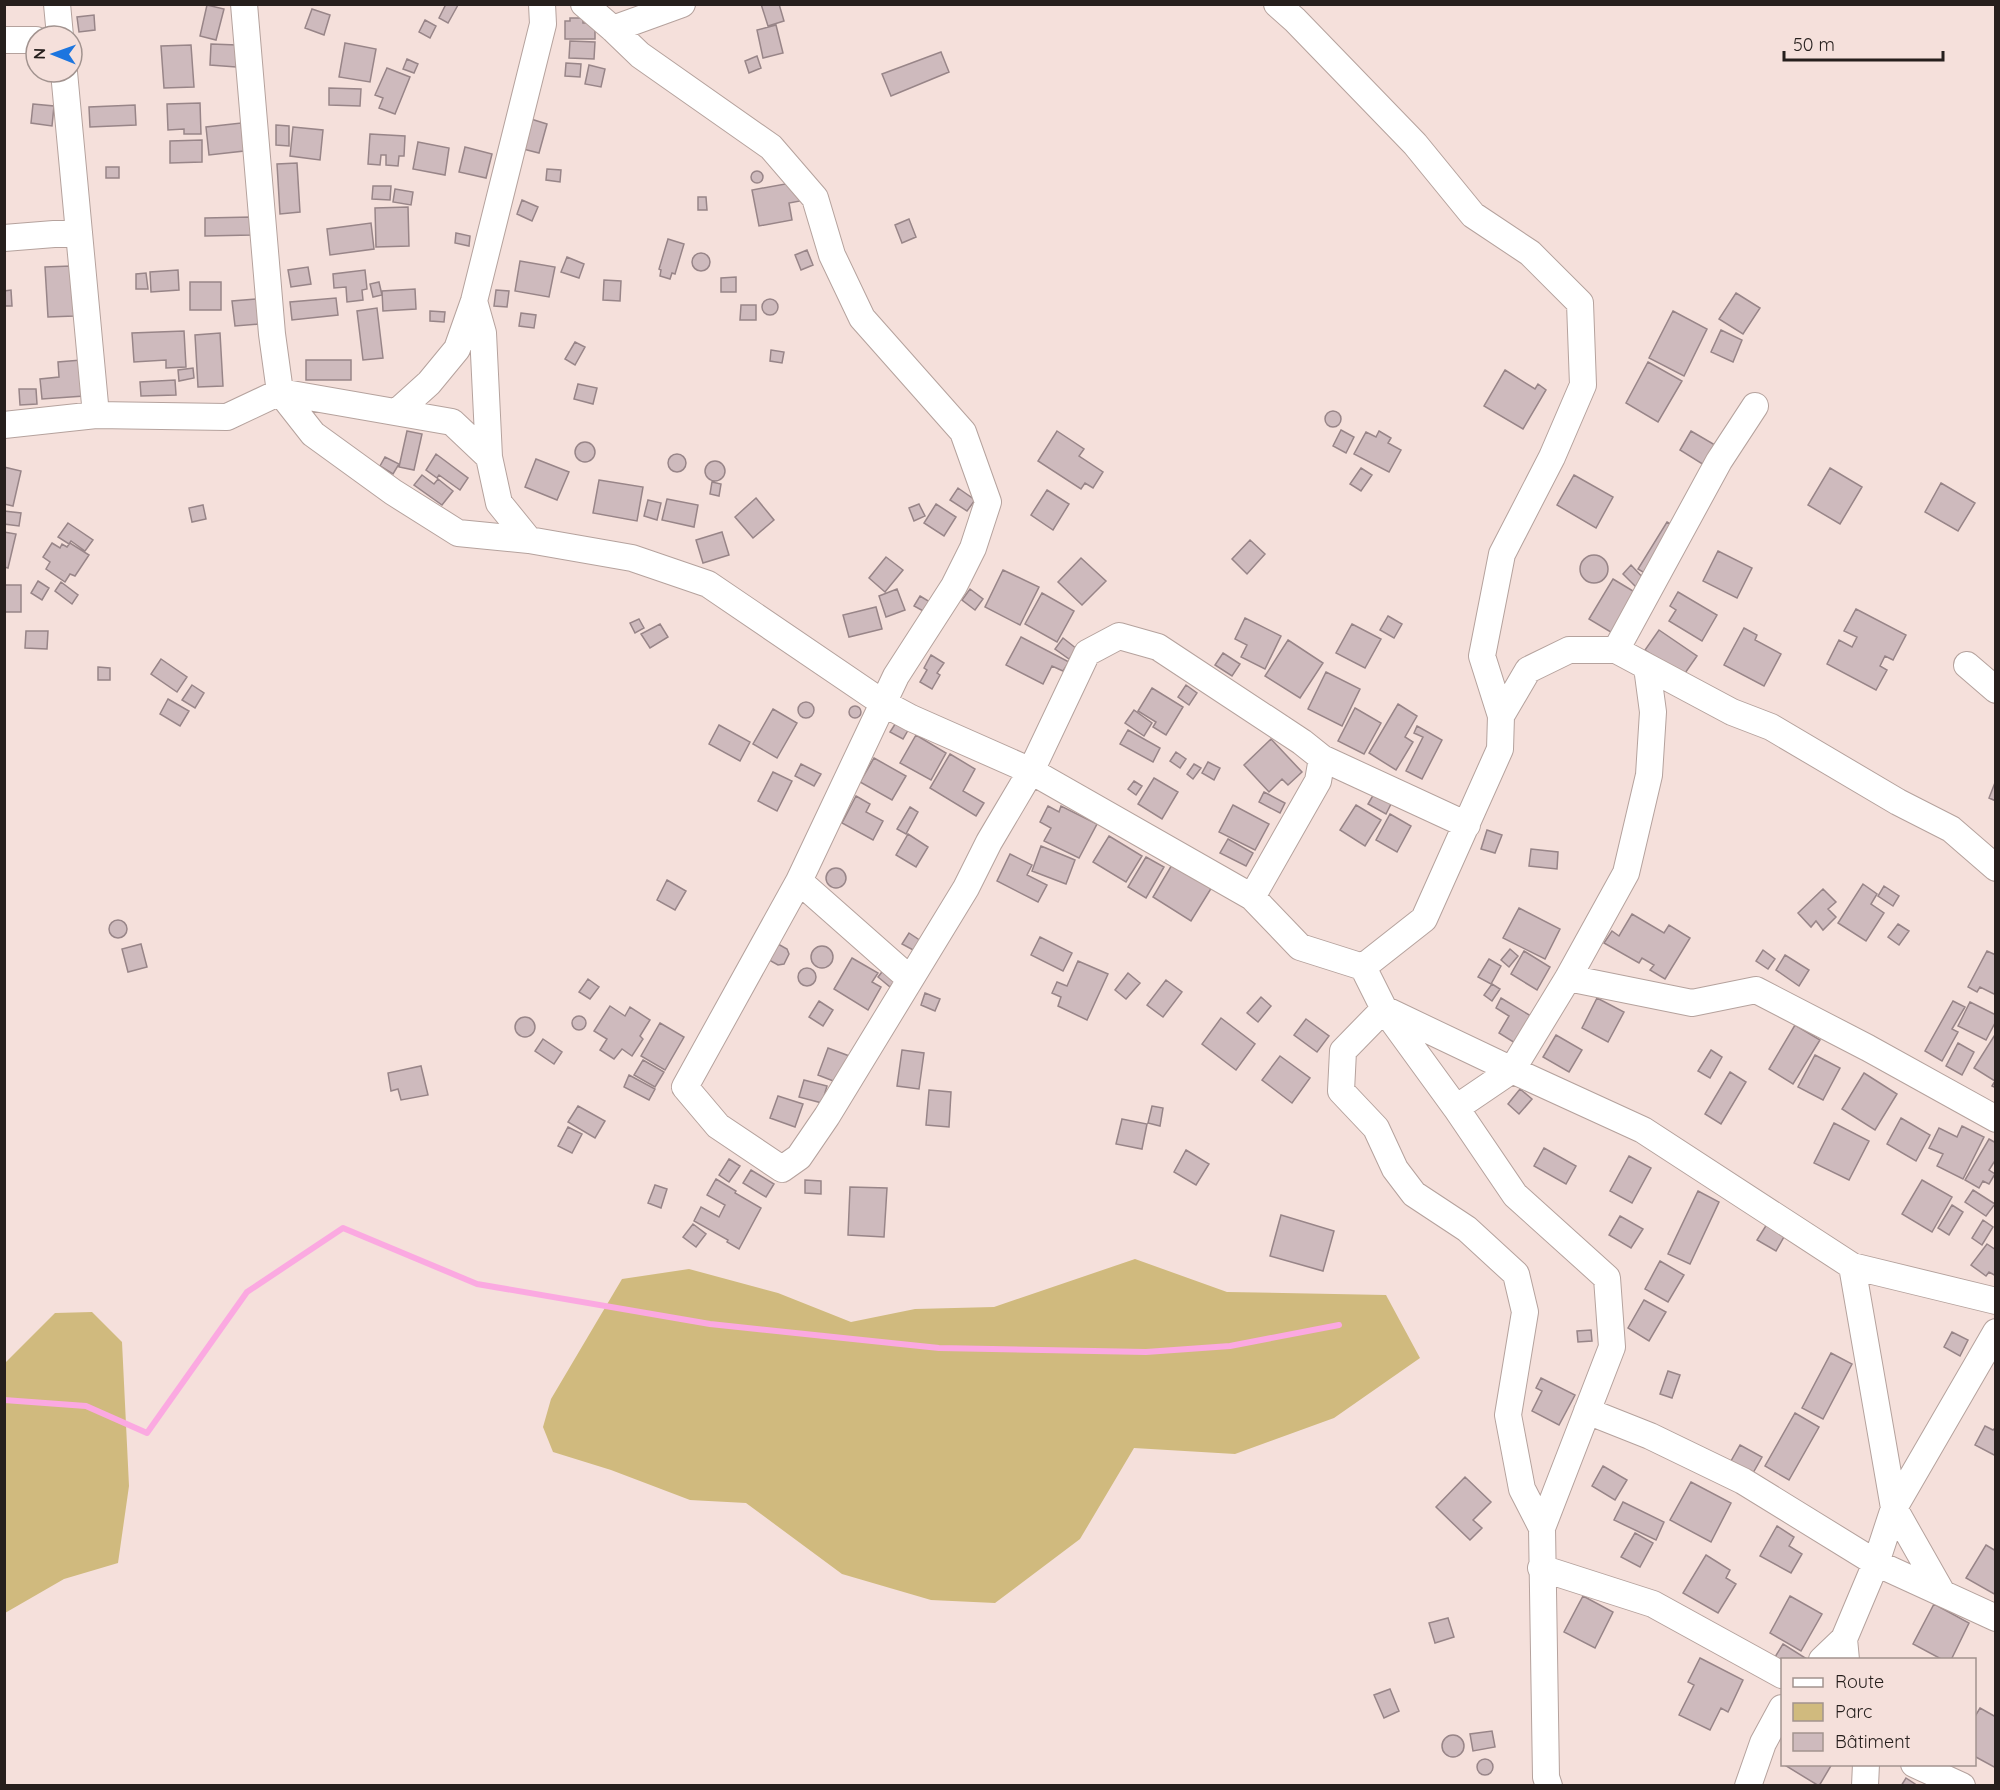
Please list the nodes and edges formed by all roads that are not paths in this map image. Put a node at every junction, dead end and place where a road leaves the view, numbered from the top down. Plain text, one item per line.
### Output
1 (57, 4) edge
2 (244, 4) edge
3 (542, 4) edge
4 (584, 4) edge
5 (682, 4) edge
6 (1277, 4) edge
7 (59, 24) edge
8 (613, 29) junction
9 (4, 40) edge
10 (24, 40) edge
11 (65, 84) edge
12 (79, 232) junction
13 (4, 238) edge
14 (474, 301) junction
15 (280, 392) junction
16 (1755, 406) dead end
17 (398, 411) junction
18 (96, 415) junction
19 (4, 425) edge
20 (489, 457) junction
21 (529, 540) junction
22 (1616, 650) junction
23 (1967, 665) dead end
24 (1647, 667) junction
25 (1995, 690) edge
26 (883, 703) junction
27 (1501, 716) junction
28 (1322, 758) junction
29 (1030, 771) junction
30 (1467, 825) junction
31 (1995, 867) edge
32 (799, 881) junction
33 (1252, 897) junction
34 (1363, 967) junction
35 (1568, 978) junction
36 (910, 979) junction
37 (1384, 1008) junction
38 (1512, 1070) junction
39 (1456, 1108) junction
40 (1995, 1119) edge
41 (1852, 1266) junction
42 (1995, 1301) edge
43 (1995, 1332) edge
44 (1587, 1411) junction
45 (1894, 1508) junction
46 (1542, 1528) junction
47 (1876, 1563) junction
48 (1541, 1568) junction
49 (1941, 1591) junction
50 (1995, 1618) edge
51 (1845, 1649) edge
52 (1824, 1658) edge
53 (1781, 1674) edge
54 (1781, 1710) edge
55 (1866, 1766) edge
56 (1919, 1766) edge
57 (1546, 1783) edge
58 (1748, 1785) edge
59 (1865, 1785) edge
60 (1962, 1785) edge

1 - 7 street
2 - 15 street
3 - 14 street
4 - 8 street
5 - 8 street
6 - 27 street
8 - 26 street
9 - 10 street
11 - 12 street
12 - 13 street
12 - 18 street
14 - 17 street
14 - 20 street
15 - 17 street
15 - 18 street
15 - 21 street
16 - 22 street
17 - 20 street
18 - 19 street
20 - 21 street
21 - 26 street
22 - 24 street
22 - 27 street
23 - 25 street
24 - 31 street
24 - 35 street
26 - 29 street
26 - 32 street
27 - 30 street
28 - 29 street
28 - 30 street
28 - 33 street
29 - 33 street
29 - 36 street
30 - 34 street
32 - 36 street
32 - 36 street
33 - 34 street
34 - 37 street
35 - 38 street
35 - 40 street
37 - 38 street
37 - 39 street
37 - 46 street
38 - 39 street
38 - 41 street
39 - 44 street
41 - 42 street
41 - 45 street
43 - 45 street
44 - 46 street
44 - 47 street
45 - 47 street
45 - 49 street
46 - 48 street
47 - 49 street
47 - 51 street
48 - 53 street
48 - 57 street
49 - 50 street
51 - 52 street
54 - 58 street
55 - 59 street
56 - 60 street

